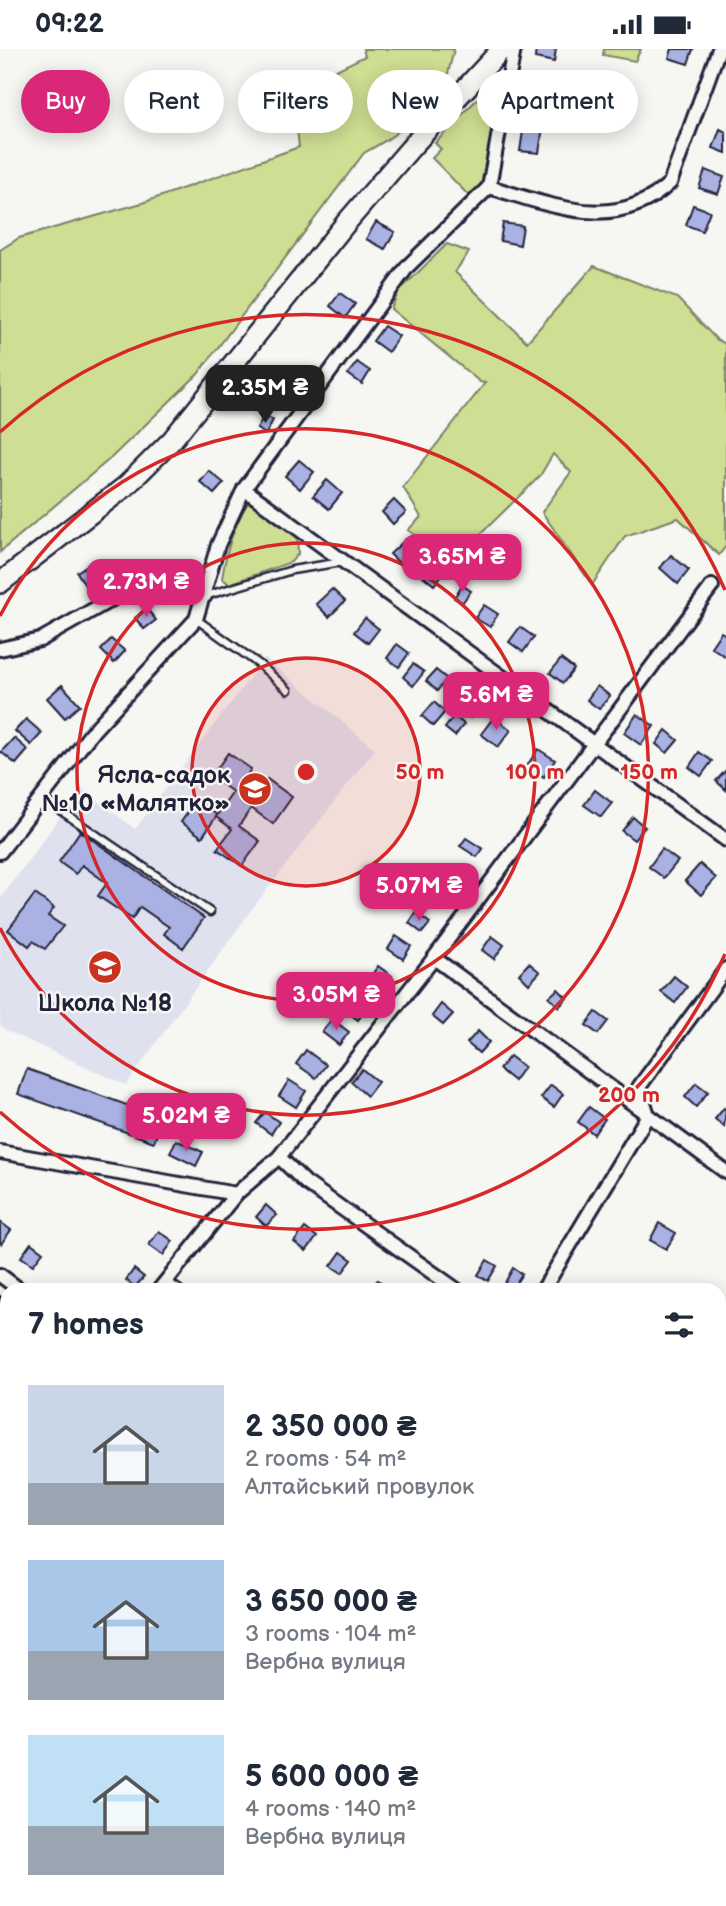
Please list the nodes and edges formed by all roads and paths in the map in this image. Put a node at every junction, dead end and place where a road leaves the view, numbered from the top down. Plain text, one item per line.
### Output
1 (502, 49) edge
2 (514, 49) edge
3 (719, 49) edge
4 (489, 187) junction
5 (244, 488) junction
6 (347, 562) junction
7 (0, 583) edge
8 (712, 586) dead end
9 (205, 596) junction
10 (196, 619) junction
11 (0, 649) edge
12 (288, 690) dead end
13 (594, 743) junction
14 (42, 798) junction
15 (726, 840) edge
16 (0, 852) edge
17 (210, 912) dead end
18 (434, 958) junction
19 (726, 968) edge
20 (648, 1115) junction
21 (0, 1152) edge
22 (279, 1157) junction
23 (726, 1172) edge
24 (236, 1194) junction
25 (165, 1283) edge
26 (447, 1283) edge
27 (547, 1283) edge

1 - 7 main road
2 - 4 street
3 - 4 street
4 - 5 street
5 - 6 street
5 - 9 street
6 - 9 lane
6 - 13 street
8 - 13 street
9 - 10 street
9 - 11 street
10 - 12 lane
10 - 14 street
13 - 15 street
13 - 18 street
14 - 16 street
14 - 17 lane
18 - 20 street
18 - 22 street
19 - 20 street
20 - 23 street
20 - 27 street
21 - 24 street
22 - 24 street
22 - 26 street
24 - 25 street

